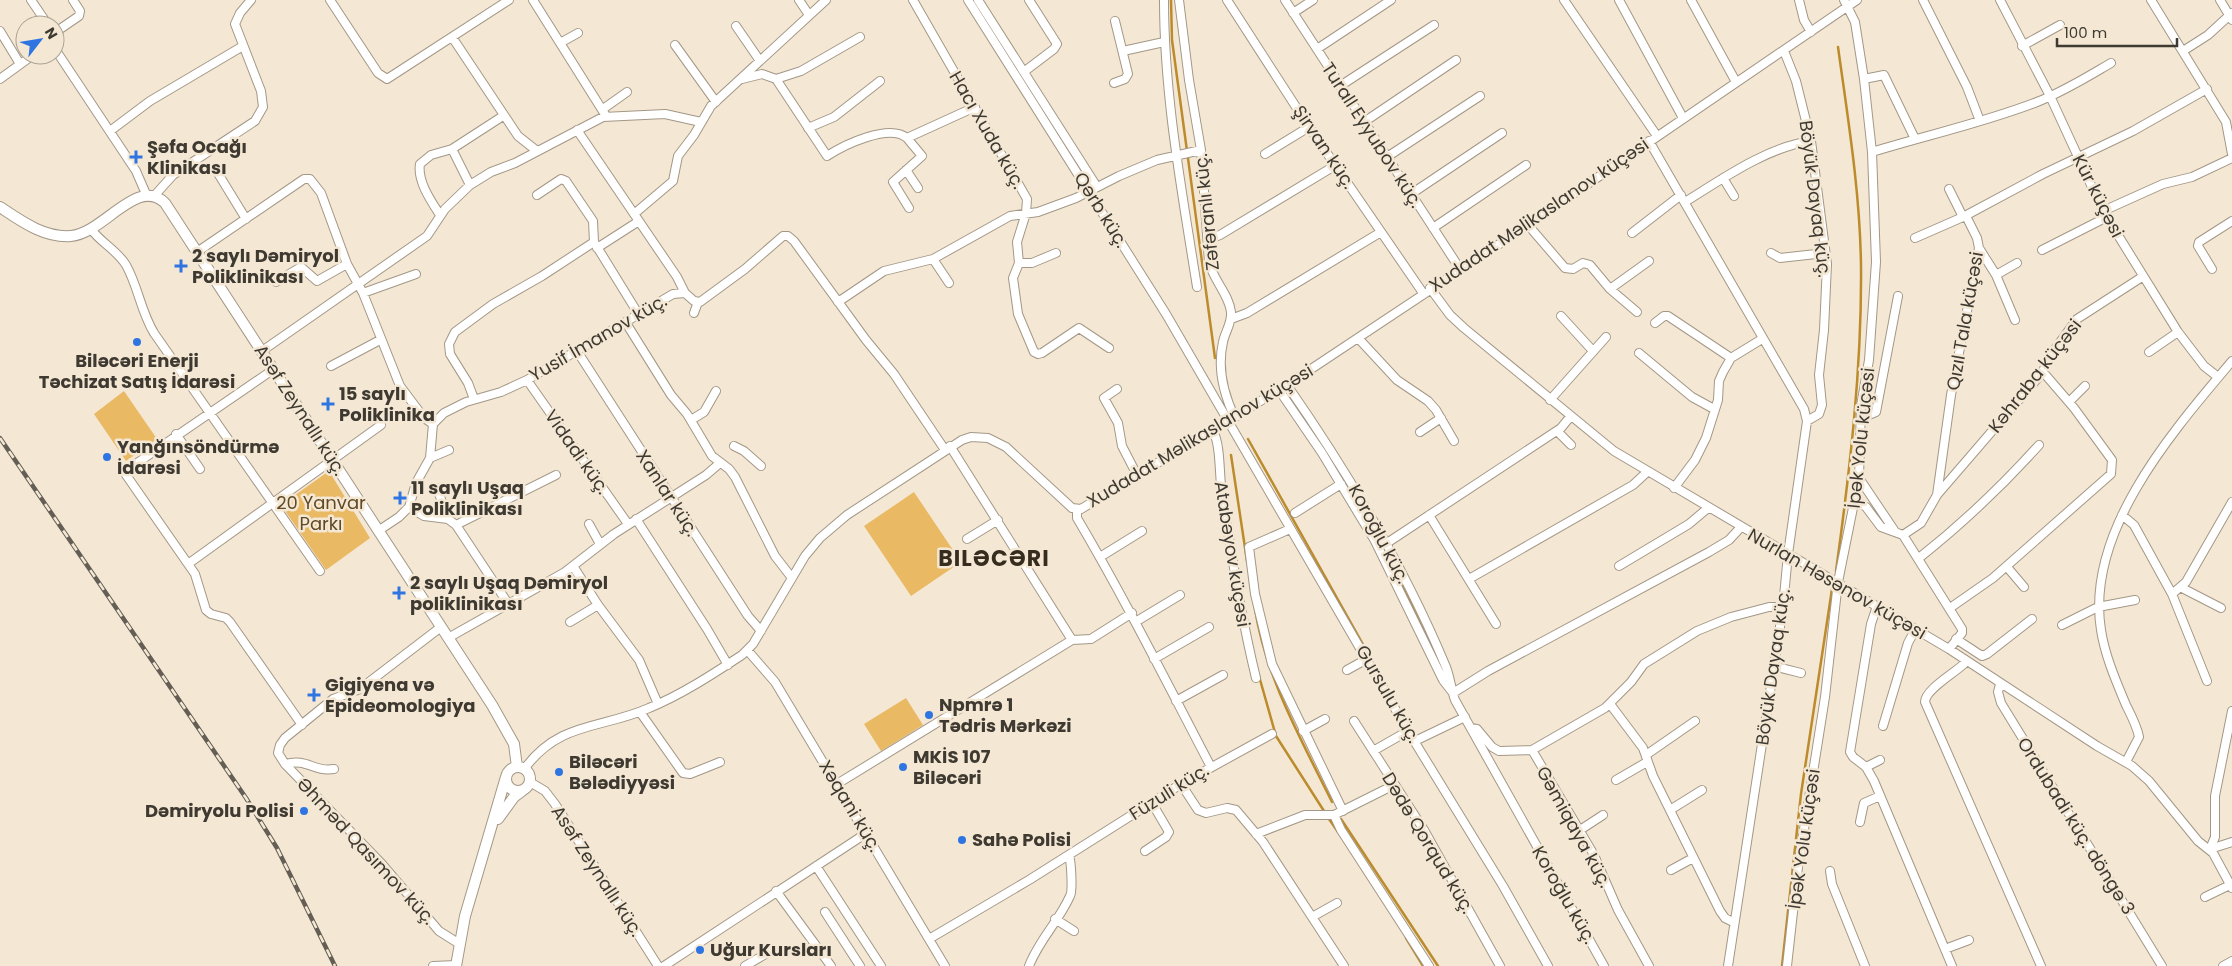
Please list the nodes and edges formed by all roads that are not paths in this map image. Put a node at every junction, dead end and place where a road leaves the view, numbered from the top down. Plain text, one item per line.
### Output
1 (31, 0) edge
2 (73, 0) edge
3 (251, 0) edge
4 (330, 0) edge
5 (509, 0) edge
6 (533, 0) edge
7 (799, 0) edge
8 (826, 0) edge
9 (913, 0) edge
10 (968, 0) edge
11 (978, 0) edge
12 (1029, 0) edge
13 (1164, 0) edge
14 (1179, 0) edge
15 (1227, 0) edge
16 (1285, 0) edge
17 (1313, 0) edge
18 (1391, 0) edge
19 (1564, 0) edge
20 (1619, 0) edge
21 (1691, 0) edge
22 (1799, 0) edge
23 (1857, 0) edge
24 (1923, 0) edge
25 (2000, 0) edge
26 (2150, 0) edge
27 (2220, 0) edge
28 (1846, 3) edge
29 (1293, 13) junction
30 (41, 15) edge
31 (809, 15) junction
32 (2231, 16) edge
33 (1115, 20) dead end
34 (1434, 24) dead end
35 (2060, 25) dead end
36 (65, 26) edge
37 (736, 26) dead end
38 (0, 31) edge
39 (1811, 32) junction
40 (578, 33) dead end
41 (452, 37) junction
42 (860, 37) dead end
43 (560, 42) junction
44 (1164, 42) junction
45 (675, 45) dead end
46 (243, 46) junction
47 (2022, 46) junction
48 (1317, 49) junction
49 (1122, 51) junction
50 (1784, 51) junction
51 (2183, 51) junction
52 (15, 56) edge
53 (1456, 60) dead end
54 (760, 61) junction
55 (2111, 63) dead end
56 (65, 64) edge
57 (19, 65) edge
58 (1025, 71) junction
59 (776, 78) junction
60 (0, 79) edge
61 (1864, 79) junction
62 (740, 80) junction
63 (880, 81) dead end
64 (1736, 82) junction
65 (1114, 83) dead end
66 (1340, 86) junction
67 (2207, 89) junction
68 (627, 92) dead end
69 (1480, 96) dead end
70 (2050, 96) junction
71 (716, 102) junction
72 (975, 107) junction
73 (605, 113) junction
74 (503, 116) junction
75 (1683, 118) junction
76 (1980, 120) junction
77 (701, 122) junction
78 (1364, 122) junction
79 (1309, 127) junction
80 (808, 128) junction
81 (577, 130) junction
82 (110, 131) junction
83 (1502, 133) dead end
84 (1657, 136) junction
85 (907, 138) junction
86 (1915, 138) junction
87 (1649, 141) junction
88 (1811, 141) junction
89 (452, 149) junction
90 (1201, 150) junction
91 (537, 151) junction
92 (1872, 152) junction
93 (1266, 154) dead end
94 (2232, 154) edge
95 (1176, 155) junction
96 (1387, 157) junction
97 (2077, 157) junction
98 (2232, 158) edge
99 (1526, 164) dead end
100 (1336, 165) junction
101 (906, 170) junction
102 (219, 175) dead end
103 (1723, 178) junction
104 (470, 185) junction
105 (1097, 187) junction
106 (918, 188) dead end
107 (1949, 190) dead end
108 (1090, 192) junction
109 (1411, 194) junction
110 (150, 195) junction
111 (537, 195) dead end
112 (1734, 196) dead end
113 (1682, 198) junction
114 (0, 207) edge
115 (909, 208) dead end
116 (1026, 213) junction
117 (2105, 214) junction
118 (440, 215) junction
119 (1964, 216) junction
120 (637, 218) junction
121 (246, 219) junction
122 (2232, 221) edge
123 (1528, 225) junction
124 (1433, 228) junction
125 (91, 229) junction
126 (1381, 232) junction
127 (1632, 233) dead end
128 (1915, 238) dead end
129 (1208, 240) junction
130 (595, 245) junction
131 (1979, 248) junction
132 (2042, 250) dead end
133 (197, 252) junction
134 (1056, 253) dead end
135 (1771, 253) dead end
136 (1825, 253) junction
137 (933, 259) junction
138 (1649, 261) dead end
139 (1019, 263) junction
140 (2017, 263) dead end
141 (347, 264) junction
142 (2212, 269) dead end
143 (1460, 270) junction
144 (416, 274) dead end
145 (1996, 275) junction
146 (2142, 277) junction
147 (276, 282) dead end
148 (949, 283) dead end
149 (358, 284) junction
150 (1197, 287) dead end
151 (1430, 288) junction
152 (1610, 289) junction
153 (363, 293) junction
154 (685, 293) junction
155 (1423, 293) junction
156 (1898, 296) dead end
157 (698, 302) junction
158 (838, 302) junction
159 (1637, 312) dead end
160 (694, 314) dead end
161 (639, 315) junction
162 (1561, 316) dead end
163 (1231, 319) junction
164 (2015, 320) dead end
165 (1085, 322) dead end
166 (626, 323) junction
167 (1655, 323) dead end
168 (1079, 328) junction
169 (2178, 332) junction
170 (1606, 337) dead end
171 (1358, 338) junction
172 (1762, 339) junction
173 (380, 340) junction
174 (1109, 348) dead end
175 (262, 351) junction
176 (577, 351) junction
177 (1593, 351) junction
178 (2149, 352) dead end
179 (1640, 353) dead end
180 (1732, 358) junction
181 (2232, 361) edge
182 (331, 366) dead end
183 (274, 369) junction
184 (2043, 372) junction
185 (2218, 378) junction
186 (527, 380) junction
187 (1287, 385) junction
188 (2085, 386) dead end
189 (1117, 389) dead end
190 (1279, 390) junction
191 (716, 391) dead end
192 (474, 399) junction
193 (1550, 400) junction
194 (2069, 402) junction
195 (1714, 410) junction
196 (209, 412) junction
197 (1570, 417) junction
198 (1441, 418) junction
199 (1861, 418) junction
200 (691, 420) junction
201 (1232, 420) junction
202 (1807, 421) junction
203 (433, 424) junction
204 (381, 425) dead end
205 (1557, 430) junction
206 (1214, 431) junction
207 (1420, 432) dead end
208 (176, 434) junction
209 (1454, 441) dead end
210 (1571, 445) dead end
211 (2039, 445) dead end
212 (734, 446) dead end
213 (948, 448) junction
214 (450, 450) dead end
215 (430, 458) junction
216 (333, 460) junction
217 (720, 463) junction
218 (761, 466) dead end
219 (200, 469) dead end
220 (1646, 472) junction
221 (556, 475) dead end
222 (1136, 475) junction
223 (1859, 478) junction
224 (1342, 484) junction
225 (437, 488) dead end
226 (1674, 488) junction
227 (1937, 495) junction
228 (670, 498) junction
229 (1856, 501) junction
230 (2232, 502) edge
231 (272, 503) junction
232 (409, 507) junction
233 (1708, 508) junction
234 (1076, 510) junction
235 (1294, 513) dead end
236 (1429, 515) junction
237 (2122, 516) junction
238 (448, 519) junction
239 (636, 519) junction
240 (998, 520) junction
241 (589, 524) dead end
242 (628, 524) junction
243 (456, 525) junction
244 (1741, 527) junction
245 (1290, 529) junction
246 (1894, 530) junction
247 (378, 531) junction
248 (1142, 531) dead end
249 (1903, 534) junction
250 (968, 540) dead end
251 (1387, 543) junction
252 (600, 544) junction
253 (1788, 554) junction
254 (1100, 556) junction
255 (1919, 558) junction
256 (188, 564) junction
257 (573, 566) junction
258 (1620, 566) dead end
259 (2006, 567) junction
260 (320, 571) dead end
261 (792, 578) junction
262 (1469, 579) junction
263 (1838, 582) junction
264 (2024, 587) dead end
265 (2182, 588) junction
266 (2172, 594) junction
267 (1180, 595) dead end
268 (2135, 600) dead end
269 (509, 605) junction
270 (598, 605) junction
271 (1877, 606) junction
272 (2098, 606) junction
273 (1782, 607) junction
274 (1950, 608) junction
275 (2221, 608) dead end
276 (1132, 613) junction
277 (2032, 618) dead end
278 (1137, 621) junction
279 (570, 622) dead end
280 (1496, 624) dead end
281 (2062, 625) dead end
282 (441, 627) junction
283 (1209, 628) dead end
284 (1914, 630) junction
285 (761, 631) junction
286 (448, 638) junction
287 (1956, 639) junction
288 (1072, 640) junction
289 (1949, 648) junction
290 (748, 651) junction
291 (1367, 658) junction
292 (1154, 659) junction
293 (1967, 661) junction
294 (728, 665) junction
295 (1773, 666) junction
296 (1346, 670) dead end
297 (1801, 672) dead end
298 (1223, 675) dead end
299 (1256, 678) dead end
300 (2207, 681) dead end
301 (2000, 684) junction
302 (1453, 693) junction
303 (1176, 701) junction
304 (658, 704) junction
305 (1610, 704) junction
306 (2232, 711) edge
307 (640, 712) junction
308 (1464, 717) junction
309 (1325, 719) dead end
310 (1354, 721) dead end
311 (1695, 721) dead end
312 (302, 725) junction
313 (1883, 726) dead end
314 (1470, 728) junction
315 (1302, 731) junction
316 (1408, 731) junction
317 (1272, 734) dead end
318 (1415, 741) junction
319 (1532, 750) junction
320 (1373, 752) junction
321 (1647, 759) junction
322 (1880, 760) dead end
323 (720, 762) dead end
324 (2126, 762) junction
325 (285, 764) junction
326 (1866, 766) junction
327 (1211, 767) junction
328 (334, 768) dead end
329 (521, 768) junction
330 (506, 777) junction
331 (1616, 780) dead end
332 (530, 782) junction
333 (837, 784) junction
334 (1182, 784) junction
335 (1394, 785) junction
336 (522, 790) junction
337 (1702, 790) dead end
338 (1880, 796) junction
339 (1152, 803) junction
340 (1670, 810) junction
341 (1343, 812) junction
342 (1334, 815) junction
343 (1603, 815) dead end
344 (1860, 822) dead end
345 (493, 826) junction
346 (1580, 830) junction
347 (864, 833) junction
348 (1256, 834) junction
349 (2232, 842) edge
350 (2210, 850) junction
351 (1146, 851) dead end
352 (1069, 855) junction
353 (1693, 858) junction
354 (816, 866) junction
355 (1671, 870) dead end
356 (1830, 870) dead end
357 (2231, 886) edge
358 (776, 891) junction
359 (2205, 897) dead end
360 (1337, 903) dead end
361 (825, 912) dead end
362 (1312, 917) junction
363 (1055, 919) junction
364 (1733, 922) junction
365 (1074, 931) dead end
366 (929, 938) junction
367 (1969, 940) dead end
368 (458, 944) junction
369 (1945, 949) junction
370 (769, 952) dead end
371 (2232, 961) edge
372 (456, 965) edge
373 (669, 965) edge
374 (433, 966) edge
375 (658, 966) edge
376 (745, 966) edge
377 (830, 966) edge
378 (860, 966) edge
379 (881, 966) edge
380 (945, 966) edge
381 (1029, 966) edge
382 (1344, 966) edge
383 (1429, 966) edge
384 (1500, 966) edge
385 (1548, 966) edge
386 (1604, 966) edge
387 (1649, 966) edge
388 (1728, 966) edge
389 (1787, 966) edge
390 (1865, 966) edge
391 (1952, 966) edge
392 (2040, 966) edge
393 (2162, 966) edge
394 (2224, 966) edge

1 - 30 street
2 - 36 street
3 - 46 street
4 - 41 street
5 - 41 street
6 - 43 street
7 - 31 street
8 - 31 street
9 - 72 street, Hacı Xuda küç.
10 - 108 street, Qərb küç.
11 - 58 street, Qərb küç.
12 - 58 street
13 - 44 street
14 - 90 street, Zəfəranlı küç.
15 - 79 street, Şirvan küç.
16 - 29 street, Turall Eyyubov küç.
17 - 29 street
18 - 48 street
19 - 84 street
20 - 75 street
21 - 64 street
22 - 39 street
23 - 28 street, Xudadat Məlikaslanov küçəsi
24 - 76 street
25 - 47 street, Kür küçəsi
26 - 51 street
27 - 32 street
28 - 39 street, Xudadat Məlikaslanov küçəsi
28 - 61 street, İpək Yolu küçəsi
29 - 48 street, Turall Eyyubov küç.
31 - 54 street
32 - 51 street
33 - 49 street
34 - 66 street
35 - 47 street
37 - 54 street
38 - 52 street
39 - 50 street, Xudadat Məlikaslanov küçəsi
40 - 43 street
41 - 74 street
42 - 59 street
43 - 73 street
44 - 49 street
44 - 95 street
45 - 71 street
46 - 82 street
46 - 110 street
47 - 70 street, Kür küçəsi
48 - 66 street, Turall Eyyubov küç.
49 - 65 street
50 - 64 street, Xudadat Məlikaslanov küçəsi
50 - 88 street, Böyük Dayaq küç.
51 - 67 street
53 - 78 street
54 - 62 street
55 - 70 street
56 - 82 street, Asəf Zeynallı küç.
57 - 60 street
58 - 105 street, Qərb küç.
59 - 62 street
59 - 80 street
61 - 86 street
61 - 92 street, İpək Yolu küçəsi
62 - 71 street
63 - 80 street
64 - 75 street, Xudadat Məlikaslanov küçəsi
66 - 78 street, Turall Eyyubov küç.
67 - 94 street
67 - 97 street
68 - 73 street
69 - 96 street
70 - 76 street
70 - 97 street, Kür küçəsi
71 - 77 street
72 - 85 street
72 - 116 street, Hacı Xuda küç.
73 - 77 street
73 - 81 street
74 - 89 street
74 - 91 street
75 - 84 street, Xudadat Məlikaslanov küçəsi
76 - 86 street
77 - 120 street
78 - 96 street, Turall Eyyubov küç.
79 - 93 street
79 - 100 street, Şirvan küç.
80 - 85 street
81 - 91 street
81 - 120 street
82 - 110 street, Asəf Zeynallı küç.
83 - 109 street
84 - 87 street, Xudadat Məlikaslanov küçəsi
85 - 101 street
86 - 92 street
87 - 113 street
87 - 123 street, Xudadat Məlikaslanov küçəsi
88 - 103 street
88 - 136 street, Böyük Dayaq küç.
89 - 104 street
89 - 118 street
90 - 95 street
90 - 129 street, Zəfəranlı küç.
91 - 104 street
92 - 199 street, İpək Yolu küçəsi
95 - 105 street
95 - 150 street
96 - 109 street, Turall Eyyubov küç.
97 - 117 street, Kür küçəsi
97 - 119 street
98 - 117 street
99 - 124 street
100 - 126 street, Şirvan küç.
100 - 129 street
101 - 106 street
101 - 115 street
102 - 121 street
103 - 112 street
103 - 113 street
104 - 118 street
105 - 108 street
107 - 119 street, Qızıl Tala küçəsi
108 - 116 street
108 - 201 street, Qərb küç.
109 - 124 street, Turall Eyyubov küç.
110 - 125 main road
110 - 133 main road, Asəf Zeynallı küç.
111 - 130 street
113 - 127 street
113 - 172 street
114 - 125 main road
116 - 137 street
116 - 139 street, Hacı Xuda küç.
117 - 132 street
117 - 146 street, Kür küçəsi
118 - 149 street
119 - 128 street
119 - 131 street, Qızıl Tala küçəsi
120 - 130 street
120 - 154 street
121 - 133 street
121 - 141 street
122 - 142 street
123 - 143 street, Xudadat Məlikaslanov küçəsi
123 - 152 street
124 - 143 street, Turall Eyyubov küç.
125 - 196 street
126 - 155 street, Şirvan küç.
126 - 163 street
129 - 163 street, Zəfəranlı küç.
130 - 161 street
130 - 192 street
131 - 145 street
131 - 227 street, Qızıl Tala küçəsi
133 - 175 main road, Asəf Zeynallı küç.
134 - 139 street
135 - 136 street
136 - 202 street, Böyük Dayaq küç.
137 - 148 street
137 - 158 street
138 - 152 street
139 - 168 street, Hacı Xuda küç.
140 - 145 street
141 - 147 street
141 - 149 street
143 - 151 street, Xudadat Məlikaslanov küçəsi
144 - 153 street
145 - 164 street
146 - 169 street, Kür küçəsi
146 - 184 street, Kəhraba küçəsi
149 - 153 street
149 - 175 street
151 - 155 street, Xudadat Məlikaslanov küçəsi
151 - 193 street, Nurlan Həsənov küçəsi
152 - 159 street
153 - 173 street
154 - 157 street, Yusif İmanov küç.
154 - 161 street, Yusif İmanov küç.
155 - 171 street, Xudadat Məlikaslanov küçəsi
156 - 199 street
157 - 158 street
157 - 160 street
158 - 213 street
161 - 166 street, Yusif İmanov küç.
162 - 177 street
163 - 201 street
165 - 168 street
166 - 176 street, Yusif İmanov küç.
166 - 200 street
167 - 180 street
168 - 174 street
169 - 178 street
169 - 185 street, Kür küçəsi
170 - 177 street
171 - 187 street, Xudadat Məlikaslanov küçəsi
171 - 198 street
172 - 180 street
172 - 202 street
173 - 182 street
173 - 203 street
175 - 183 main road, Asəf Zeynallı küç.
176 - 186 street, Yusif İmanov küç.
176 - 228 street, Xanlar küç.
177 - 193 street
179 - 195 street
180 - 195 street
181 - 185 street
183 - 196 street
183 - 216 main road, Asəf Zeynallı küç.
184 - 194 street
184 - 227 street, Kəhraba küçəsi
185 - 237 street
186 - 192 street, Yusif İmanov küç.
186 - 242 street, Vidadi küç.
187 - 190 street, Xudadat Məlikaslanov küçəsi
187 - 251 street, Koroğlu küç.
188 - 194 street
189 - 222 street
190 - 201 street, Xudadat Məlikaslanov küçəsi
190 - 224 street, Koroğlu küç.
191 - 200 street
192 - 203 street, Yusif İmanov küç.
193 - 197 street, Nurlan Həsənov küçəsi
194 - 259 street
195 - 226 street
196 - 208 street
196 - 231 street
197 - 205 street
197 - 220 street, Nurlan Həsənov küçəsi
198 - 207 street
198 - 209 street
199 - 223 street, İpək Yolu küçəsi
200 - 217 street
201 - 206 street, Xudadat Məlikaslanov küçəsi
201 - 245 street, Gursulu küç.
202 - 253 street, Böyük Dayaq küç.
203 - 215 street
204 - 216 street
205 - 210 street
205 - 236 street
206 - 222 street, Xudadat Məlikaslanov küçəsi
206 - 299 street, Atabəyov küçəsi
208 - 219 street
208 - 256 street
211 - 255 street
212 - 218 street
213 - 234 street, Xudadat Məlikaslanov küçəsi
213 - 240 street
213 - 261 street, Xudadat Məlikaslanov küçəsi
214 - 215 street
215 - 232 street
216 - 231 street
216 - 247 main road, Asəf Zeynallı küç.
217 - 228 street
217 - 261 street
220 - 226 street, Nurlan Həsənov küçəsi
220 - 262 street
221 - 243 street
222 - 234 street, Xudadat Məlikaslanov küçəsi
223 - 229 street, İpək Yolu küçəsi
223 - 246 street
224 - 235 street
224 - 302 street, Koroğlu küç.
225 - 238 street
226 - 233 street, Nurlan Həsənov küçəsi
227 - 249 street, Kəhraba küçəsi
228 - 239 street
228 - 285 street, Xanlar küç.
229 - 246 street
229 - 263 street, İpək Yolu küçəsi
230 - 265 street
231 - 256 street
231 - 260 street
232 - 238 street
232 - 247 street
233 - 244 street, Nurlan Həsənov küçəsi
233 - 258 street
234 - 254 street
236 - 251 street
236 - 262 street
237 - 266 street
237 - 272 street
238 - 243 street
239 - 242 street
239 - 294 street
240 - 250 street
240 - 288 street
241 - 252 street
242 - 252 street
243 - 269 street
244 - 253 street, Nurlan Həsənov küçəsi
244 - 302 street
245 - 291 street, Gursulu küç.
245 - 315 street
246 - 249 street
247 - 282 main road, Asəf Zeynallı küç.
248 - 254 street
249 - 255 street
251 - 302 street, Koroğlu küç.
252 - 257 street
253 - 263 street, Nurlan Həsənov küçəsi
253 - 273 street, Böyük Dayaq küç.
254 - 276 street
255 - 274 street
256 - 312 street
257 - 269 street
257 - 270 street
259 - 264 street
259 - 274 street
261 - 285 street, Xudadat Məlikaslanov küçəsi
262 - 280 street
263 - 271 street, Nurlan Həsənov küçəsi
263 - 389 street, İpək Yolu küçəsi
265 - 266 street
265 - 275 street
266 - 300 street
267 - 278 street
268 - 272 street
269 - 286 street
270 - 279 street
270 - 304 street
271 - 284 street, Nurlan Həsənov küçəsi
271 - 326 street
272 - 281 street
272 - 324 street
273 - 295 street, Böyük Dayaq küç.
273 - 305 street
274 - 287 street
276 - 278 street
276 - 288 street
277 - 287 street
278 - 292 street
282 - 286 main road, Asəf Zeynallı küç.
282 - 312 street
283 - 292 street
284 - 289 street, Nurlan Həsənov küçəsi
284 - 313 street
285 - 290 street, Xudadat Məlikaslanov küçəsi
286 - 329 main road, Asəf Zeynallı küç.
287 - 289 street
288 - 333 street
289 - 293 street, Nurlan Həsənov küçəsi
290 - 294 street, Xudadat Məlikaslanov küçəsi
290 - 333 street, Xəqani küç.
291 - 296 street
291 - 316 street, Gursulu küç.
292 - 303 street
293 - 301 street, Nurlan Həsənov küçəsi
293 - 392 street
294 - 304 street, Xudadat Məlikaslanov küçəsi
295 - 297 street
295 - 364 street, Böyük Dayaq küç.
298 - 303 street
301 - 324 street, Nurlan Həsənov küçəsi
301 - 393 street, Ordubadi küç. döngə 3
302 - 308 street, Koroğlu küç.
303 - 327 street
304 - 307 street, Xudadat Məlikaslanov küçəsi
305 - 319 street
305 - 321 street
306 - 350 street
307 - 323 street
307 - 329 street, Xudadat Məlikaslanov küçəsi
308 - 314 street, Koroğlu küç.
308 - 318 street
309 - 315 street
310 - 320 street, Dədə Qorqud küç.
311 - 321 street
312 - 325 street, Əhməd Qasımov küç.
314 - 319 street, Gəmiqaya küç.
314 - 386 street, Koroğlu küç.
315 - 341 street
316 - 318 street, Gursulu küç.
316 - 320 street
317 - 327 street, Füzuli küç.
318 - 385 street, Gursulu küç.
319 - 346 street, Gəmiqaya küç.
320 - 335 street, Dədə Qorqud küç.
321 - 331 street
321 - 340 street
322 - 326 street
324 - 350 street, Nurlan Həsənov küçəsi
325 - 328 street
325 - 368 street, Əhməd Qasımov küç.
326 - 338 street
327 - 334 street, Füzuli küç.
329 - 330 main road
329 - 332 main road
330 - 336 main road
330 - 345 main road
332 - 336 main road
332 - 375 street, Asəf Zeynallı küç.
333 - 347 street, Xəqani küç.
334 - 339 street, Füzuli küç.
334 - 348 street
335 - 341 street
335 - 384 street, Dədə Qorqud küç.
336 - 345 main road
337 - 340 street
338 - 344 street
338 - 369 street
339 - 351 street
339 - 352 street, Füzuli küç.
340 - 353 street
341 - 342 street
342 - 348 street
342 - 383 street
343 - 346 street
345 - 368 main road
346 - 387 street, Gəmiqaya küç.
347 - 354 street
347 - 366 street, Xəqani küç.
348 - 362 street
349 - 350 street
350 - 357 street, Nurlan Həsənov küçəsi
352 - 363 street
352 - 366 street, Füzuli küç.
353 - 355 street
353 - 364 street
354 - 358 street
354 - 379 street
356 - 390 street
357 - 359 street
358 - 373 street
358 - 377 street
360 - 362 street
361 - 378 street
362 - 382 street
363 - 365 street
363 - 381 street
364 - 388 street, Böyük Dayaq küç.
366 - 380 street, Xəqani küç.
367 - 369 street
368 - 372 main road
369 - 391 street
370 - 376 street
371 - 394 street
372 - 374 street

